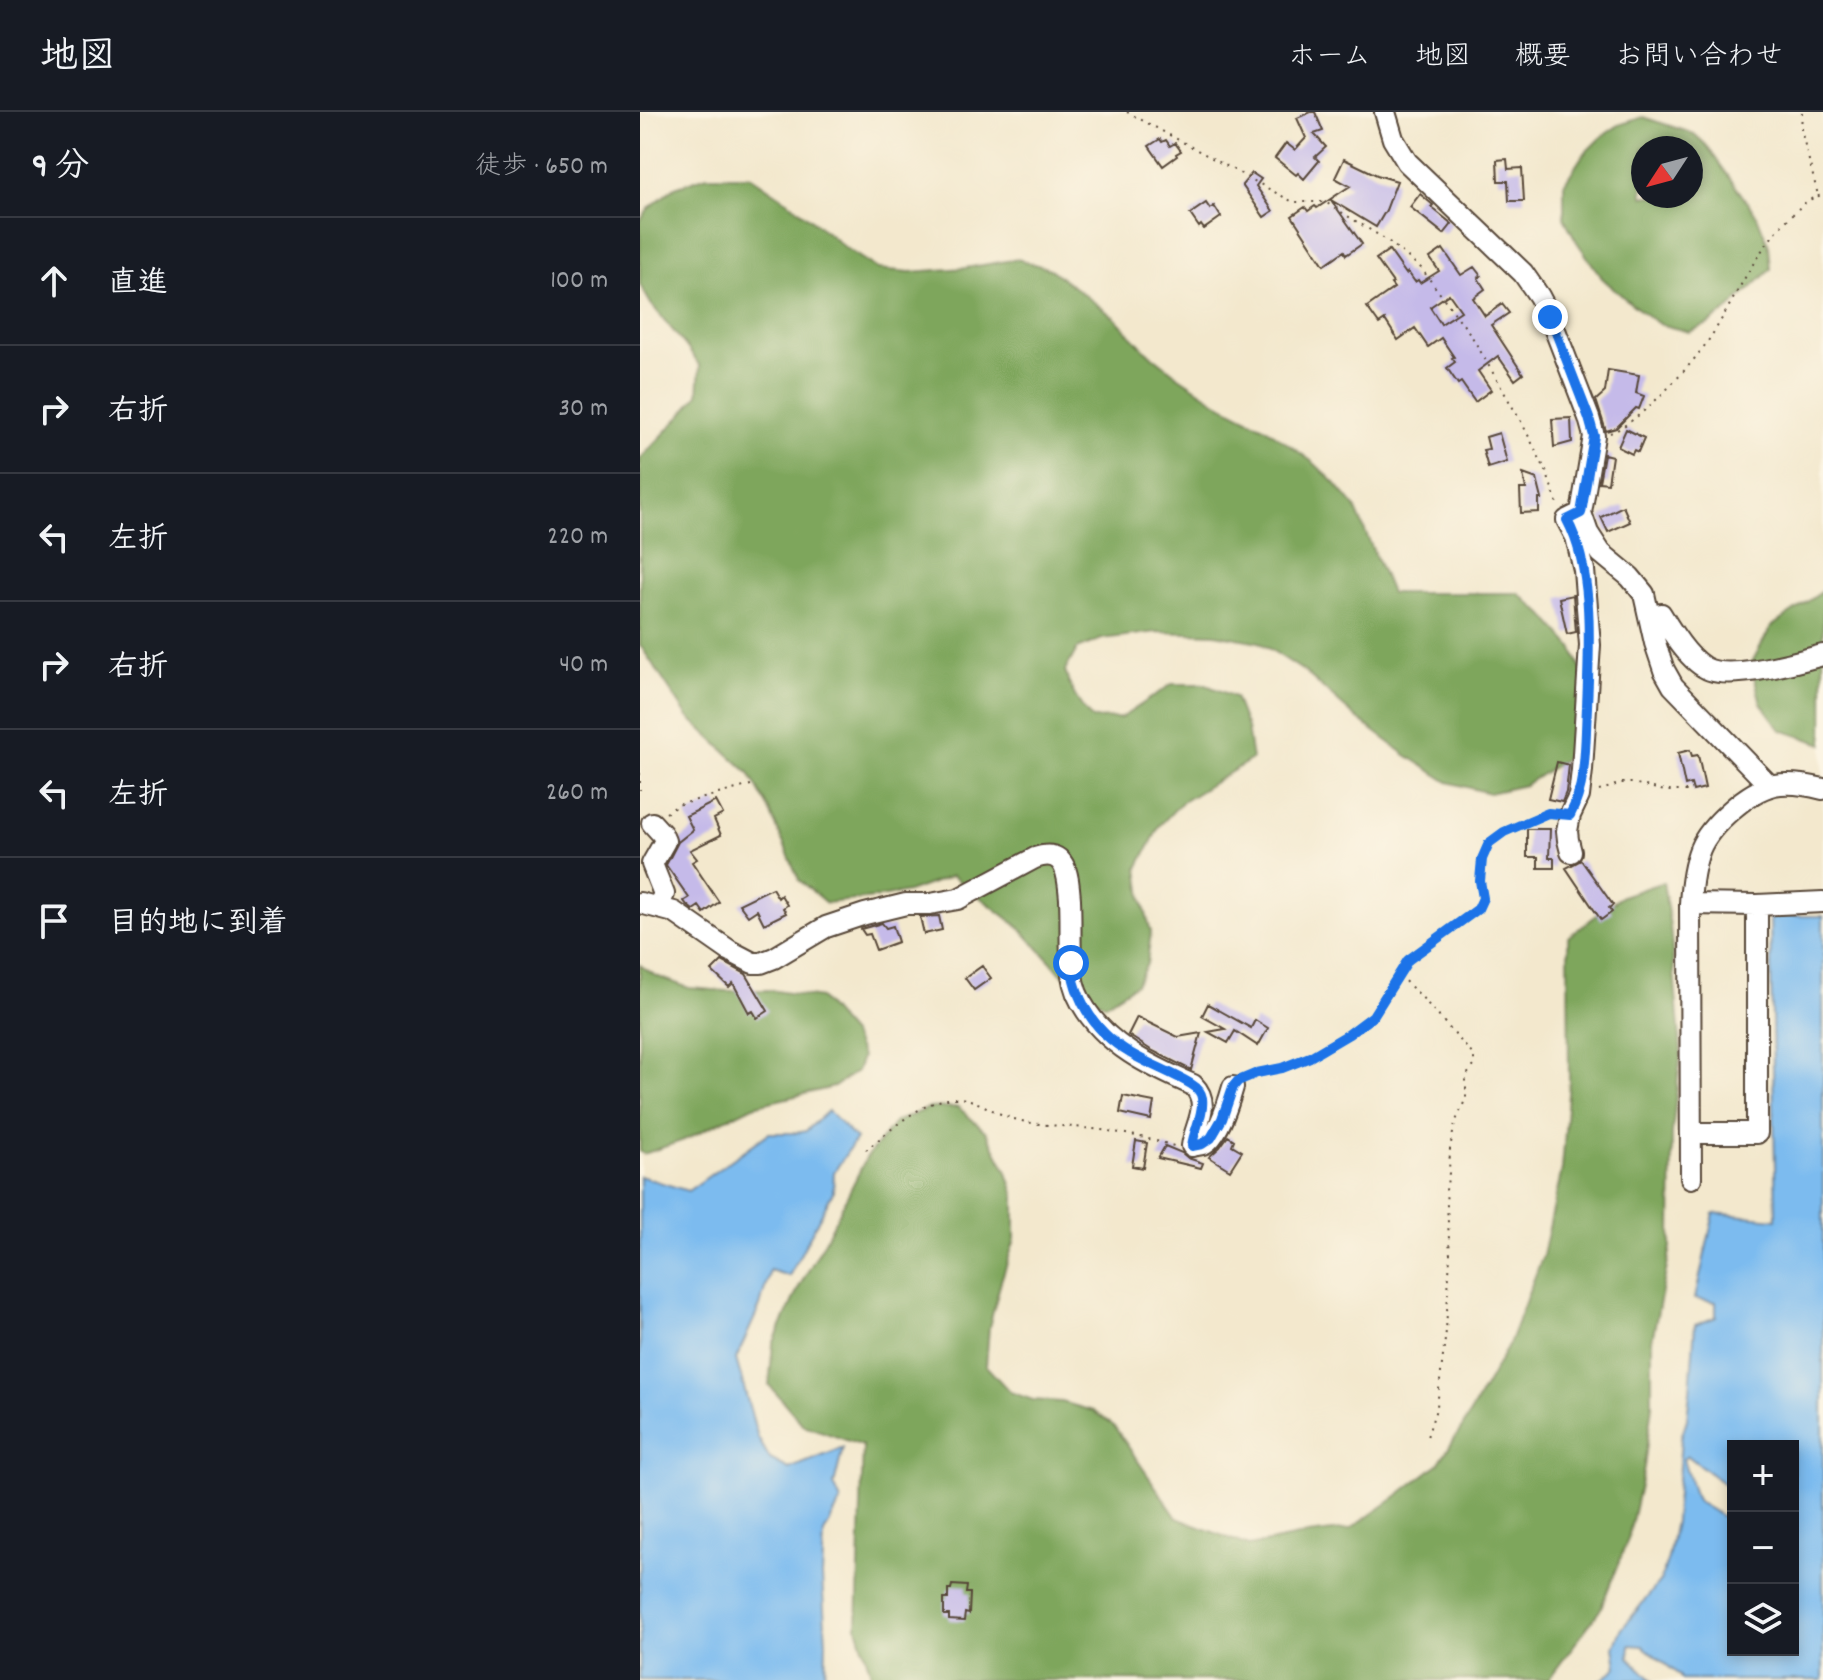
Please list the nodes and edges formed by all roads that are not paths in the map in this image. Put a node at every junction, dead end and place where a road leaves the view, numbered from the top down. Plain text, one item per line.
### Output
1 (1385, 112) edge
2 (1574, 516) junction
3 (1650, 616) junction
4 (1823, 655) edge
5 (1770, 786) junction
6 (1823, 789) edge
7 (652, 823) road end
8 (1571, 852) dead end
9 (1823, 902) edge
10 (1690, 904) junction
11 (649, 905) edge
12 (1757, 905) junction
13 (1233, 1087) road end
14 (1692, 1133) junction
15 (1691, 1178) dead end

1 - 2 street
2 - 3 street
2 - 8 street
3 - 4 street
3 - 5 street
5 - 6 street
5 - 10 street
7 - 11 street
9 - 12 street
10 - 12 street
10 - 14 street
11 - 13 street
12 - 14 street
14 - 15 street

